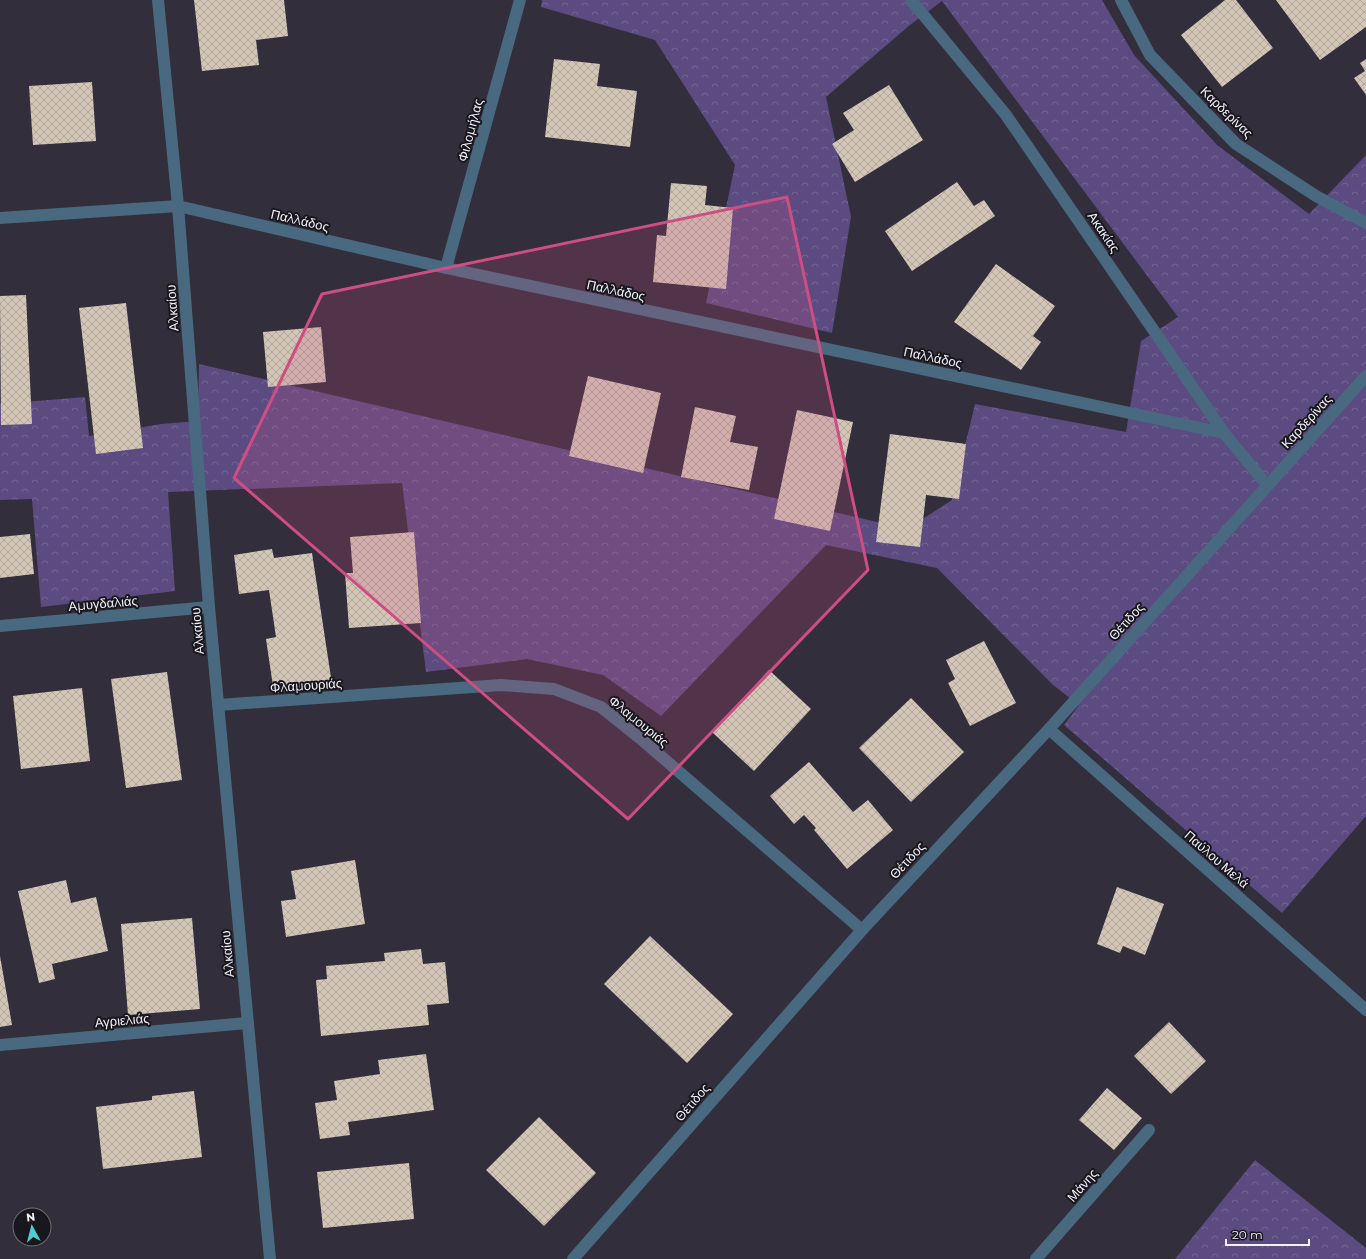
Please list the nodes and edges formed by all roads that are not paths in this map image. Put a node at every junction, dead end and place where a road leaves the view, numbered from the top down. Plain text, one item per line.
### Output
1 (158, 0) edge
2 (520, 0) edge
3 (911, 0) edge
4 (1121, 0) edge
5 (178, 206) junction
6 (0, 218) edge
7 (1366, 223) edge
8 (446, 268) junction
9 (1366, 376) edge
10 (1224, 433) junction
11 (1267, 485) junction
12 (209, 607) junction
13 (0, 626) edge
14 (218, 705) junction
15 (1049, 729) junction
16 (862, 930) junction
17 (1366, 1010) edge
18 (247, 1023) junction
19 (0, 1045) edge
20 (1149, 1130) dead end
21 (270, 1259) edge
22 (573, 1259) edge
23 (1036, 1259) edge

1 - 5 street, Αλκαίου
2 - 8 street, Φιλομήλας
3 - 10 street, Ακακίας
4 - 7 street, Καρδερίνας
5 - 6 street, Παλλάδος
5 - 8 street, Παλλάδος
5 - 12 street, Αλκαίου
8 - 10 street, Παλλάδος
9 - 11 street, Καρδερίνας
10 - 11 street, Ακακίας
11 - 15 street, Θέτιδος
12 - 13 street, Αμυγδαλιάς
12 - 14 street, Αλκαίου
14 - 16 street, Φλαμουριάς
14 - 18 street, Αλκαίου
15 - 16 street, Θέτιδος
15 - 17 street, Παύλου Μελά
16 - 22 street, Θέτιδος
18 - 19 street, Αγριελιάς
18 - 21 street, Αλκαίου
20 - 23 street, Μάνης

